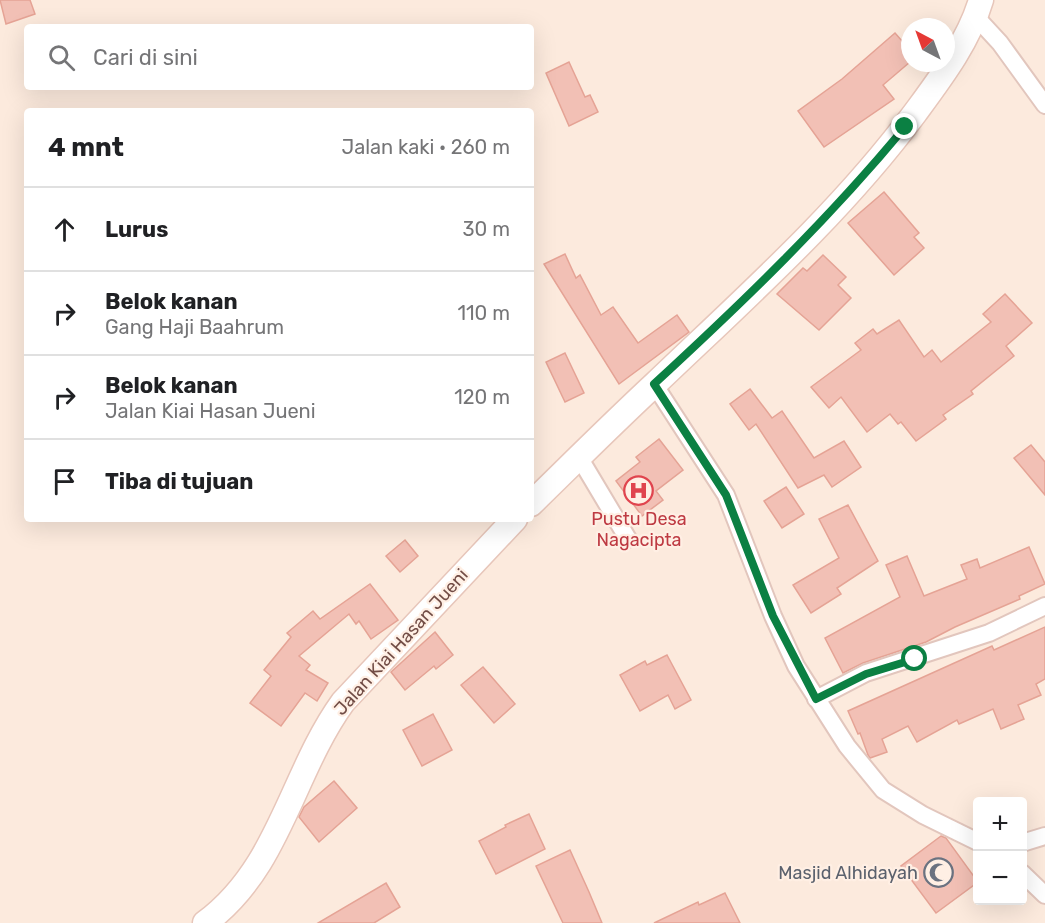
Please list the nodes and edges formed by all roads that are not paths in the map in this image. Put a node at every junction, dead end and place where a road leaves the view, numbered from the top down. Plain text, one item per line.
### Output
1 (979, 9) edge
2 (1045, 105) edge
3 (654, 384) junction
4 (579, 457) junction
5 (534, 501) edge
6 (512, 522) edge
7 (628, 539) dead end
8 (1045, 606) edge
9 (816, 699) junction
10 (1045, 836) edge
11 (973, 840) edge
12 (1027, 842) edge
13 (1027, 877) edge
14 (1045, 895) edge
15 (205, 923) edge

1 - 2 street
1 - 3 street
3 - 4 street
3 - 9 street
4 - 5 street
4 - 7 street
6 - 15 street, Jalan Kiai Hasan Jueni
8 - 9 street
9 - 11 street
10 - 12 street
13 - 14 street

